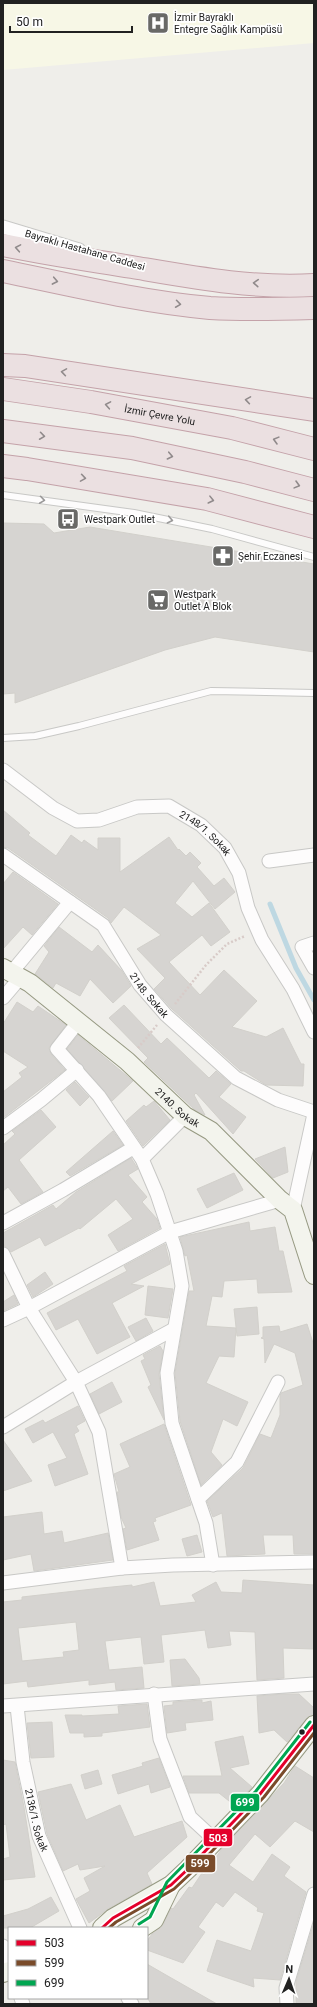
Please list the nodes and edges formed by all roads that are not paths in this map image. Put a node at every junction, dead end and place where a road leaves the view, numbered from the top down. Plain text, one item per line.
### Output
1 (3, 227) edge
2 (3, 245) edge
3 (3, 271) edge
4 (167, 273) junction
5 (314, 285) edge
6 (314, 308) edge
7 (3, 365) edge
8 (3, 389) edge
9 (314, 410) edge
10 (3, 430) edge
11 (314, 449) edge
12 (3, 466) edge
13 (314, 490) edge
14 (3, 495) edge
15 (314, 527) edge
16 (314, 557) edge
17 (314, 694) edge
18 (3, 738) edge
19 (3, 770) edge
20 (3, 855) edge
21 (314, 855) edge
22 (268, 862) dead end
23 (70, 902) junction
24 (314, 943) edge
25 (314, 968) edge
26 (11, 973) edge
27 (3, 998) edge
28 (79, 1021) junction
29 (314, 1032) edge
30 (77, 1070) junction
31 (314, 1113) edge
32 (185, 1116) junction
33 (3, 1128) edge
34 (133, 1148) junction
35 (142, 1159) junction
36 (286, 1205) junction
37 (3, 1223) edge
38 (170, 1232) junction
39 (3, 1254) edge
40 (314, 1275) edge
41 (29, 1308) junction
42 (3, 1320) edge
43 (174, 1329) junction
44 (76, 1382) junction
45 (278, 1382) dead end
46 (3, 1427) edge
47 (198, 1499) junction
48 (314, 1562) edge
49 (213, 1565) junction
50 (122, 1568) junction
51 (3, 1583) edge
52 (314, 1684) edge
53 (154, 1694) junction
54 (3, 1706) edge
55 (17, 1706) junction
56 (314, 1725) edge
57 (216, 1841) junction
58 (171, 1885) junction
59 (314, 1894) edge
60 (80, 1927) edge
61 (103, 1927) edge
62 (144, 1927) edge
63 (3, 1946) edge
64 (8, 1960) edge
65 (288, 2004) edge

1 - 4 street, Bayraklı Hastahane Caddesi
4 -> 2 highway
3 -> 6 highway
5 -> 4 highway
9 -> 7 highway
11 -> 8 highway, İzmir Çevre Yolu
10 -> 13 highway
12 -> 15 highway
14 -> 16 lane
17 - 18 lane
19 - 29 street, 2148/1. Sokak
20 - 23 street, 2148. Sokak
21 - 22 street
23 - 26 street
23 - 31 street, 2148. Sokak
24 - 25 street
26 - 27 street
26 - 28 street, 2140. Sokak
28 - 30 street
28 - 32 street, 2140. Sokak
30 - 33 street
30 - 34 street
31 - 36 street, 2148. Sokak
32 - 35 street
32 - 36 street, 2140. Sokak
34 - 35 street
34 - 37 street
35 - 38 street
36 - 38 street
36 - 40 street, 2140. Sokak
38 - 41 street
38 - 43 street
39 - 41 street
41 - 42 street
41 - 44 street
43 - 44 street
43 - 47 street
44 - 46 street
44 - 50 street
45 - 47 street
47 - 49 street
48 - 49 street
49 - 50 street
50 - 51 street
52 - 53 street
53 - 55 street
53 - 57 street
54 - 55 street
55 - 60 street, 2136/1. Sokak
56 - 57 street
57 - 58 street
58 - 61 street
58 - 62 street
59 - 65 street
63 - 64 street

